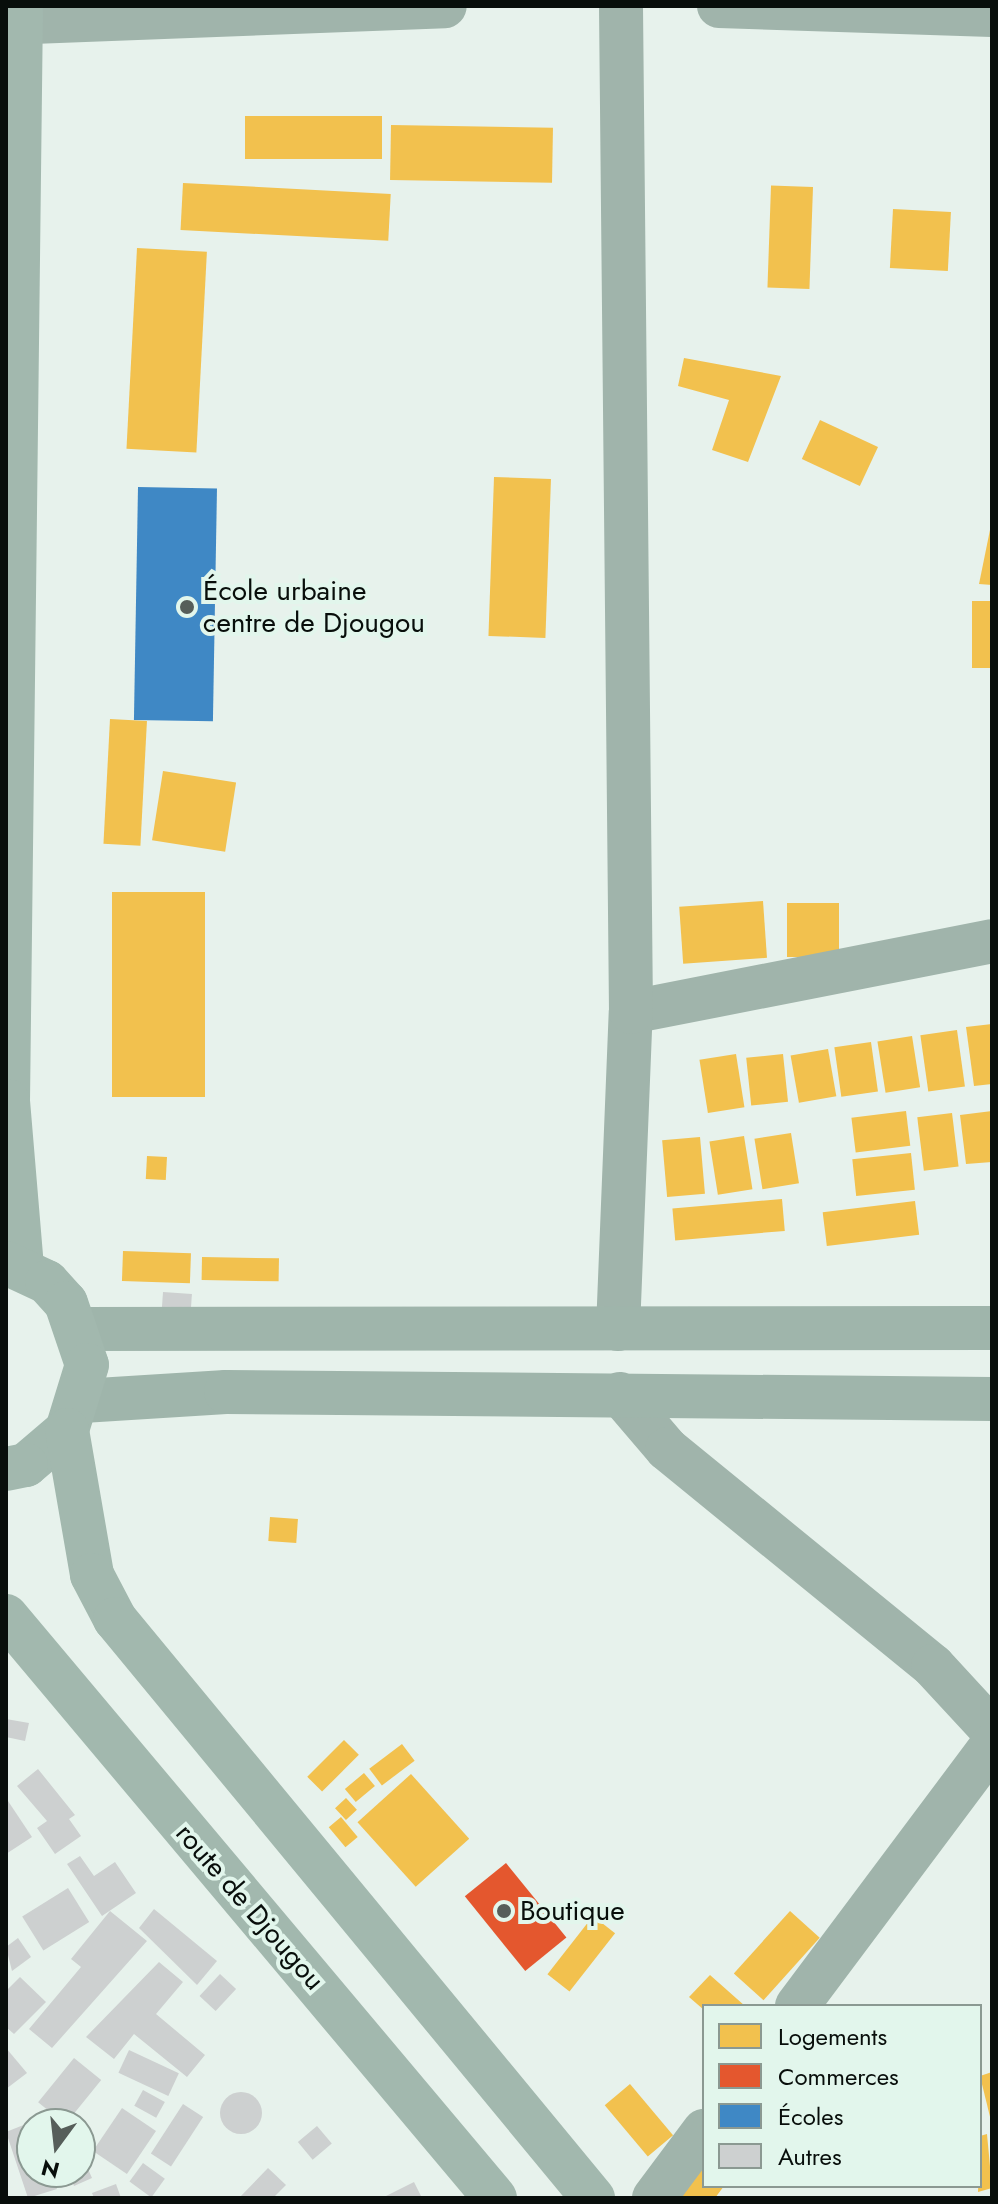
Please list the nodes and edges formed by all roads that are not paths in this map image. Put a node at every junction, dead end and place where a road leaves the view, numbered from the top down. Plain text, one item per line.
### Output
1 (445, 6) edge
2 (621, 6) edge
3 (719, 6) edge
4 (992, 15) edge
5 (16, 17) edge
6 (992, 941) edge
7 (631, 1012) junction
8 (14, 1265) edge
9 (992, 1328) edge
10 (80, 1329) junction
11 (618, 1329) junction
12 (620, 1394) junction
13 (992, 1399) edge
14 (74, 1415) junction
15 (6, 1469) edge
16 (12, 1637) edge
17 (992, 1730) edge
18 (992, 1745) edge
19 (798, 2004) edge
20 (702, 2134) edge
21 (495, 2198) edge
22 (593, 2198) edge
23 (654, 2198) edge

1 - 5 street
2 - 7 street
3 - 4 street
5 - 8 highway
6 - 7 street
7 - 11 street
8 - 10 highway
9 - 11 main road
10 - 11 main road
10 - 14 highway
12 - 13 main road
12 - 14 main road
12 - 17 street
14 - 15 highway
14 - 22 highway
16 - 21 highway, route de Djougou
18 - 19 street
20 - 23 street

